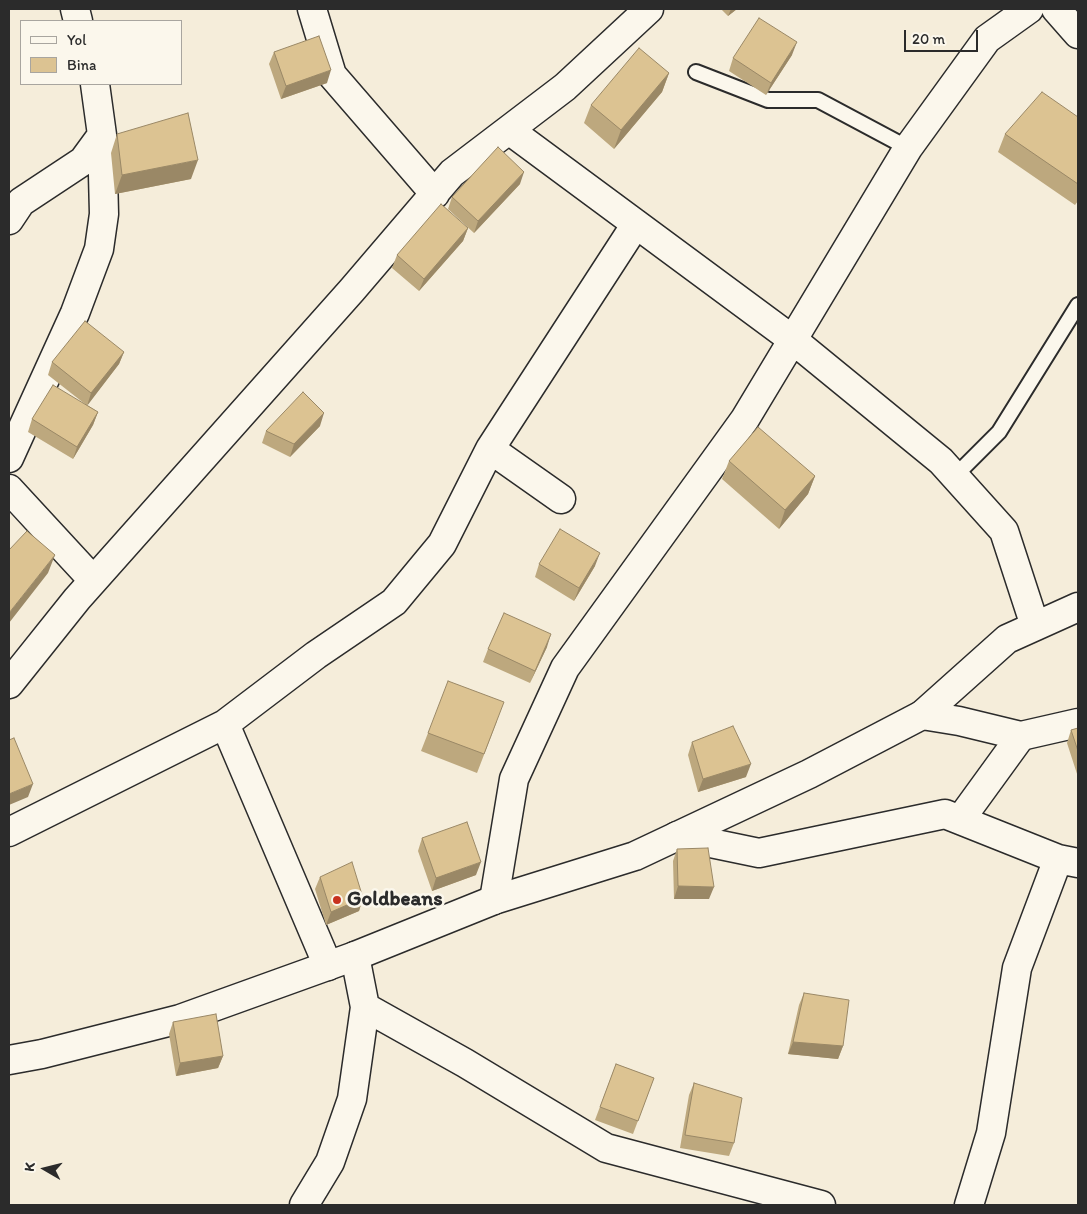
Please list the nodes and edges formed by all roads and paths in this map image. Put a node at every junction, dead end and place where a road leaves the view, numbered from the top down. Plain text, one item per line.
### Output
1 (312, 9) edge
2 (650, 9) edge
3 (1056, 9) edge
4 (1023, 10) edge
5 (1078, 34) edge
6 (696, 72) dead end
7 (95, 85) edge
8 (509, 130) junction
9 (102, 135) junction
10 (908, 148) junction
11 (435, 194) junction
12 (9, 220) edge
13 (636, 224) junction
14 (1078, 305) edge
15 (793, 340) junction
16 (490, 449) junction
17 (9, 458) edge
18 (955, 476) junction
19 (9, 489) edge
20 (561, 499) dead end
21 (93, 580) junction
22 (1078, 607) edge
23 (1035, 626) junction
24 (9, 684) edge
25 (922, 715) junction
26 (1078, 723) edge
27 (225, 724) junction
28 (1021, 736) junction
29 (960, 820) junction
30 (9, 832) edge
31 (677, 836) junction
32 (1068, 861) edge
33 (494, 900) junction
34 (355, 956) junction
35 (328, 966) junction
36 (365, 1007) junction
37 (9, 1060) edge
38 (304, 1205) edge
39 (821, 1205) edge
40 (969, 1205) edge

1 - 11 street
2 - 8 street
3 - 5 street
4 - 10 street
6 - 10 lane
7 - 9 street
8 - 11 street
8 - 13 street
9 - 12 street
9 - 17 street
10 - 15 street
11 - 21 street
13 - 15 street
13 - 16 street
14 - 18 lane
15 - 18 street
15 - 33 street
16 - 20 street
16 - 27 street
18 - 23 street
19 - 21 street
21 - 24 street
22 - 23 street
23 - 25 street
25 - 28 street
25 - 31 street
26 - 28 street
27 - 30 street
27 - 35 street
28 - 29 street
29 - 31 street
29 - 32 street
31 - 33 street
32 - 40 street
33 - 34 street
34 - 35 street
34 - 36 street
35 - 37 street
36 - 38 street
36 - 39 street

